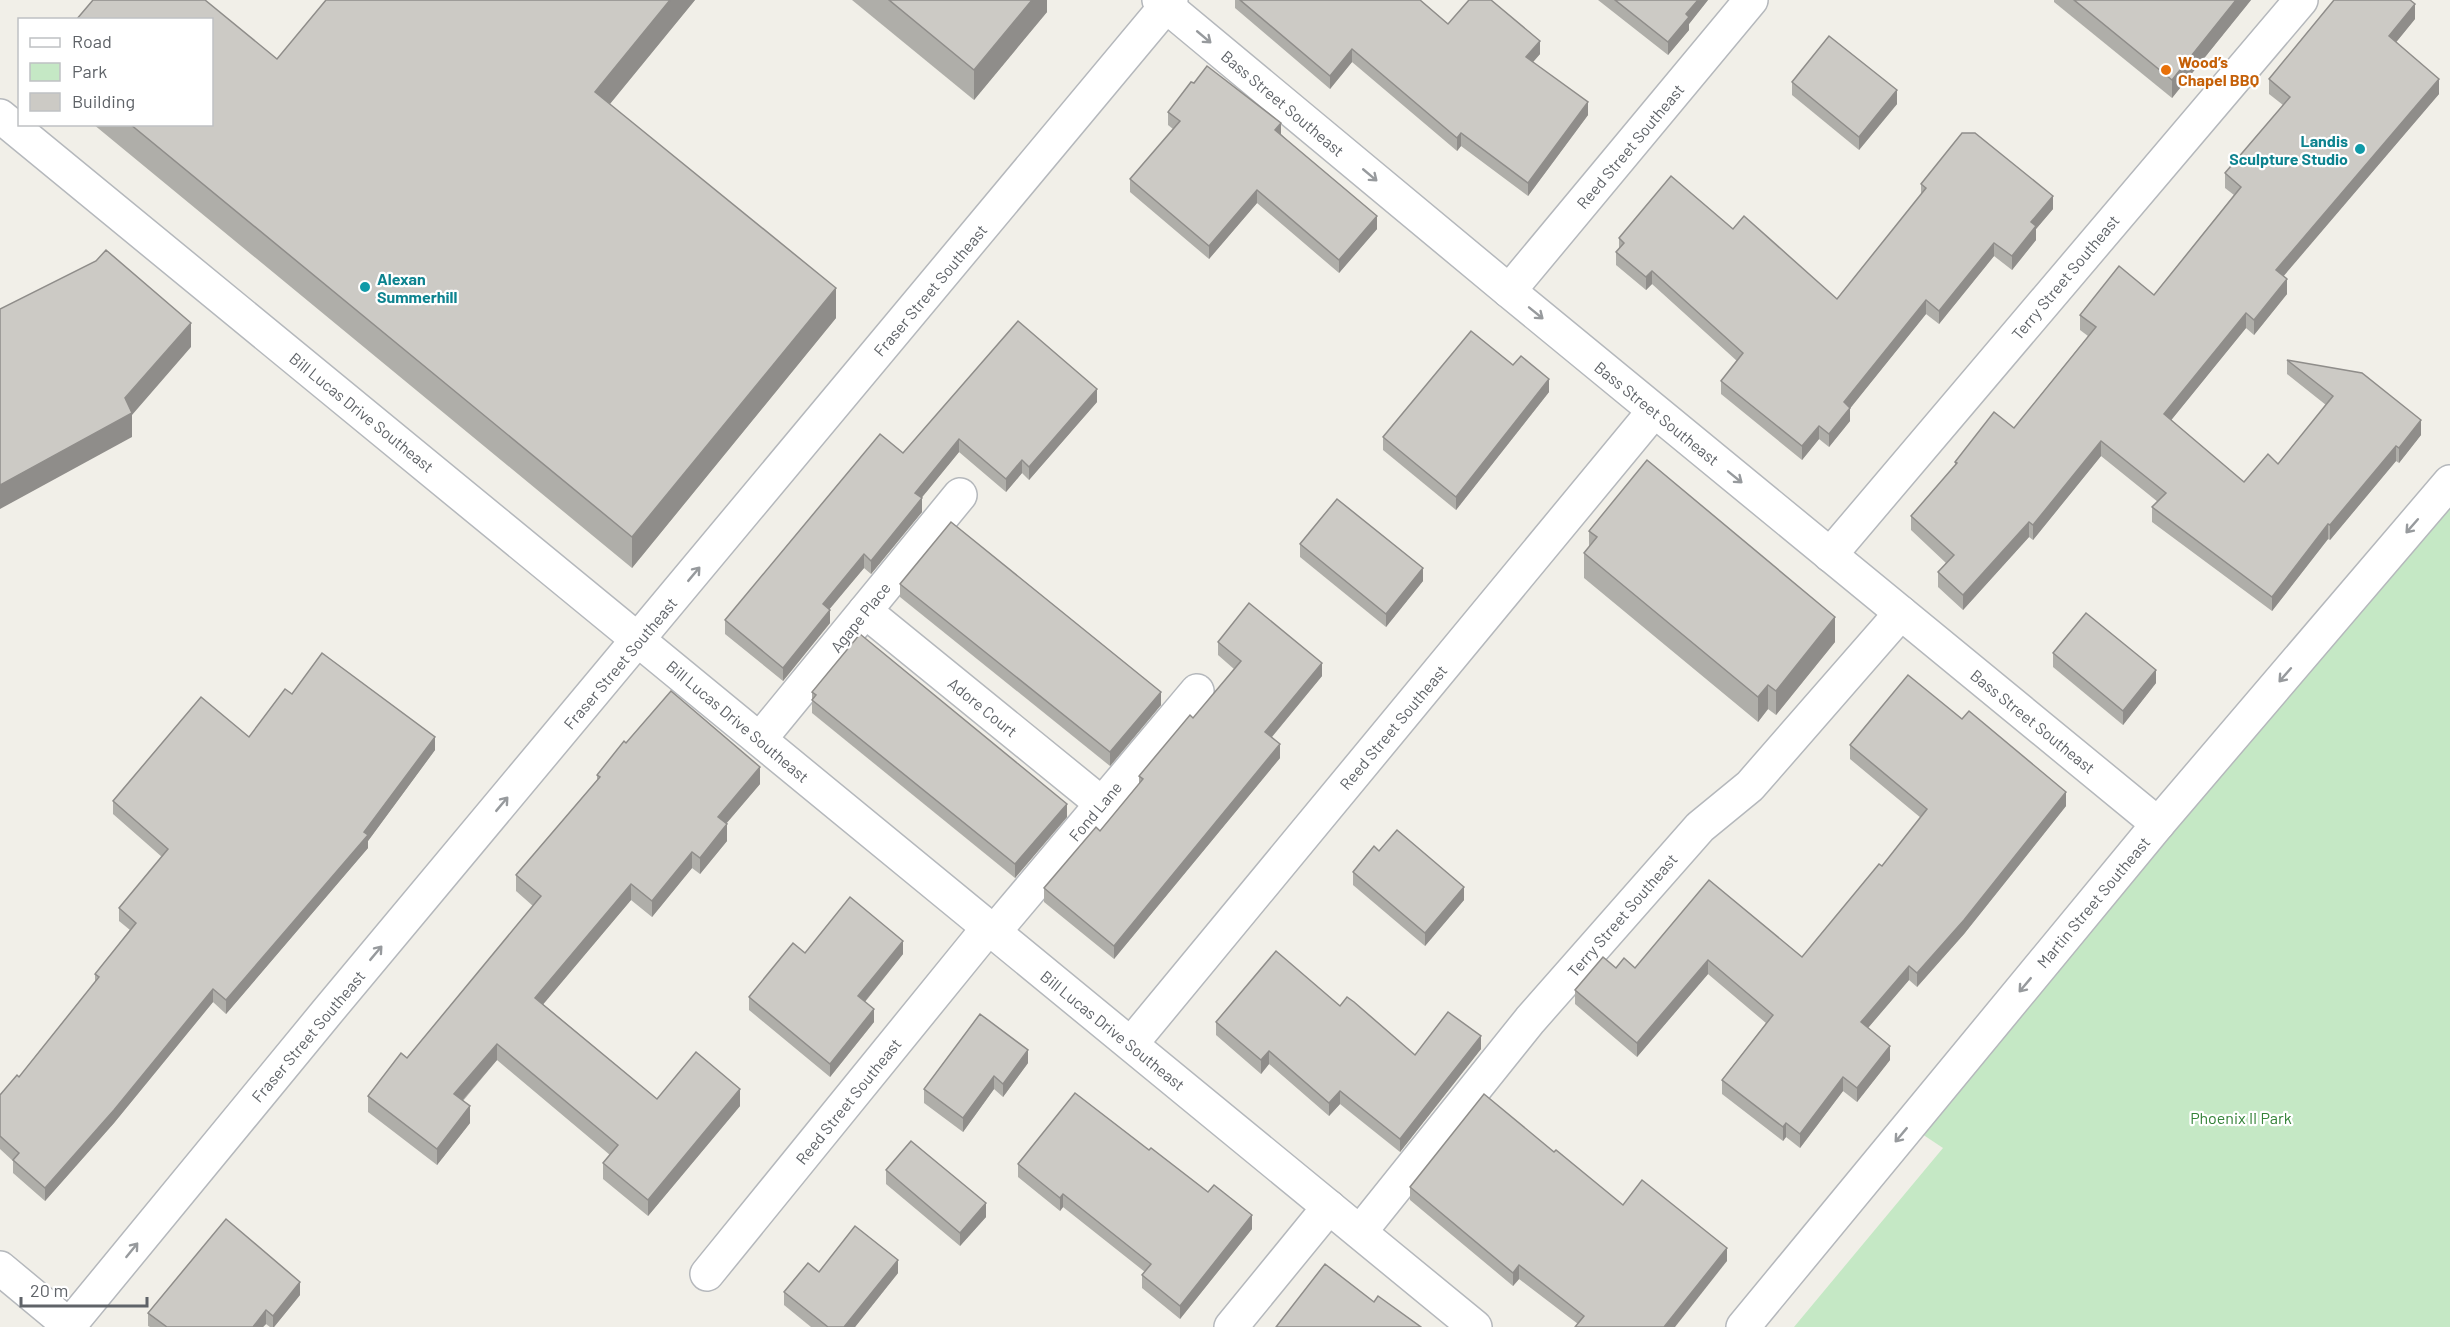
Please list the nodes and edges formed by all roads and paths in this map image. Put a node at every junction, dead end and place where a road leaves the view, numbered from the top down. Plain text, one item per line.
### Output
1 (1751, 0) edge
2 (2301, 0) edge
3 (1165, 2) edge
4 (0, 116) edge
5 (1509, 291) junction
6 (1654, 411) junction
7 (2450, 482) edge
8 (960, 495) dead end
9 (1830, 555) junction
10 (865, 611) junction
11 (1901, 613) junction
12 (640, 640) junction
13 (1197, 691) dead end
14 (759, 739) junction
15 (1101, 803) junction
16 (2158, 824) junction
17 (992, 930) junction
18 (1131, 1044) junction
19 (1329, 1208) junction
20 (1360, 1232) junction
21 (0, 1268) edge
22 (707, 1274) dead end
23 (69, 1327) edge
24 (1231, 1327) edge
25 (1475, 1327) edge
26 (1743, 1327) edge

1 - 5 street, Reed Street Southeast
2 - 9 street, Terry Street Southeast
3 -> 5 street, Bass Street Southeast
12 -> 3 street, Fraser Street Southeast
4 - 12 street, Bill Lucas Drive Southeast
5 -> 6 street, Bass Street Southeast
6 -> 9 street, Bass Street Southeast
6 - 18 street, Reed Street Southeast
7 -> 16 street, Martin Street Southeast
8 - 10 street, Agape Place
9 - 11 street, Bass Street Southeast
10 - 14 street, Agape Place
10 - 15 street, Adore Court
11 - 16 street, Bass Street Southeast
11 - 20 street, Terry Street Southeast
12 - 14 street, Bill Lucas Drive Southeast
23 -> 12 street, Fraser Street Southeast
13 - 15 street, Fond Lane
14 - 17 street, Bill Lucas Drive Southeast
15 - 17 street, Fond Lane
16 -> 26 street, Martin Street Southeast
17 - 18 street, Bill Lucas Drive Southeast
17 - 22 street, Reed Street Southeast
18 - 19 street, Bill Lucas Drive Southeast
19 - 20 street, Bill Lucas Drive Southeast
19 - 24 street
20 - 25 street, Bill Lucas Drive Southeast
21 - 23 street

